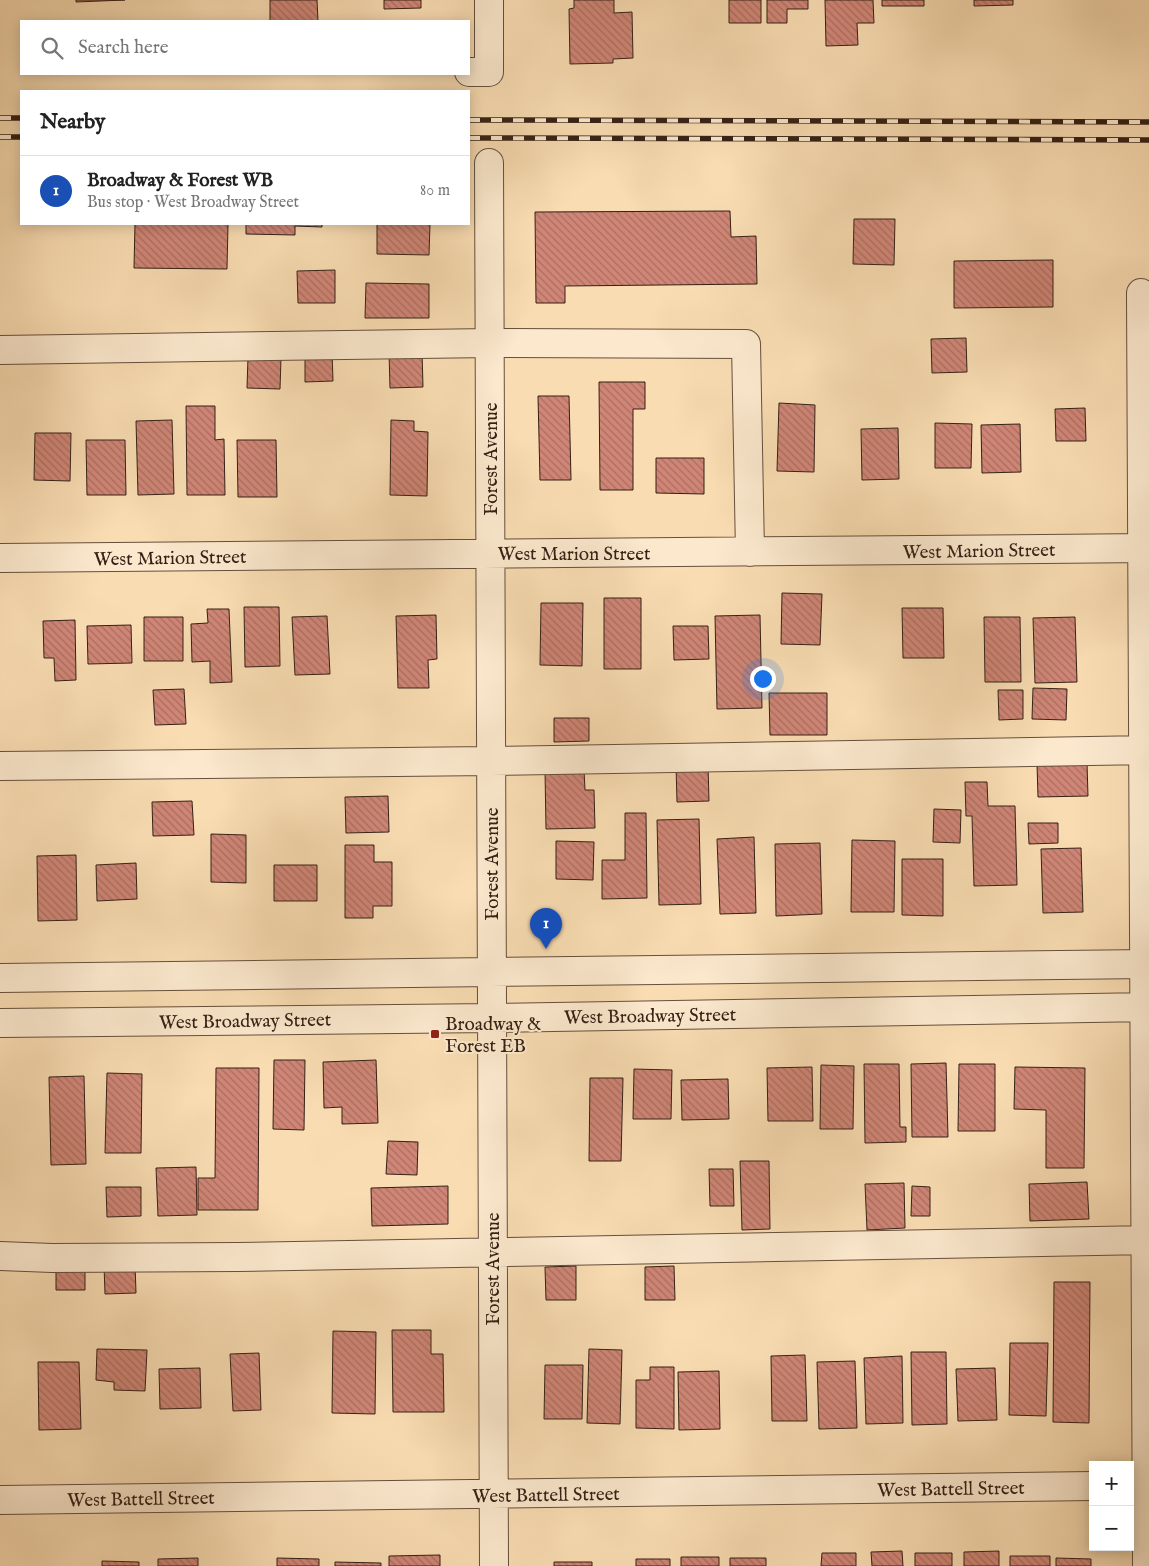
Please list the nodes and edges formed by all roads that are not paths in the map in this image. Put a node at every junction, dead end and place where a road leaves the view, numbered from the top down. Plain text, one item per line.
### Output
1 (489, 0) edge
2 (479, 72) edge
3 (489, 163) dead end
4 (1141, 293) dead end
5 (490, 343) junction
6 (0, 350) edge
7 (1146, 548) edge
8 (750, 552) junction
9 (490, 554) junction
10 (0, 558) edge
11 (1146, 750) edge
12 (490, 761) junction
13 (0, 766) edge
14 (1146, 964) edge
15 (491, 973) junction
16 (0, 978) edge
17 (1147, 1007) edge
18 (492, 1018) junction
19 (0, 1023) edge
20 (1147, 1240) edge
21 (492, 1252) junction
22 (0, 1256) edge
23 (1142, 1485) edge
24 (1089, 1486) edge
25 (494, 1494) junction
26 (0, 1500) edge
27 (494, 1566) edge
28 (1147, 1566) edge

1 - 2 street
3 - 5 street, Forest Avenue
4 - 7 street
5 - 6 street
5 - 8 street
5 - 9 street, Forest Avenue
7 - 8 street, West Marion Street
7 - 11 street
8 - 9 street, West Marion Street
9 - 10 street, West Marion Street
9 - 12 street, Forest Avenue
11 - 12 street
11 - 14 street
12 - 13 street
12 - 15 street, Forest Avenue
14 - 15 street
14 - 17 street
15 - 16 street
15 - 18 street, Forest Avenue
17 - 18 street, West Broadway Street
17 - 20 street
18 - 19 street, West Broadway Street
18 - 21 street, Forest Avenue
20 - 21 street
20 - 23 street
21 - 22 street
21 - 25 street, Forest Avenue
23 - 28 street
24 - 25 street, West Battell Street
25 - 26 street, West Battell Street
25 - 27 street, Forest Avenue

